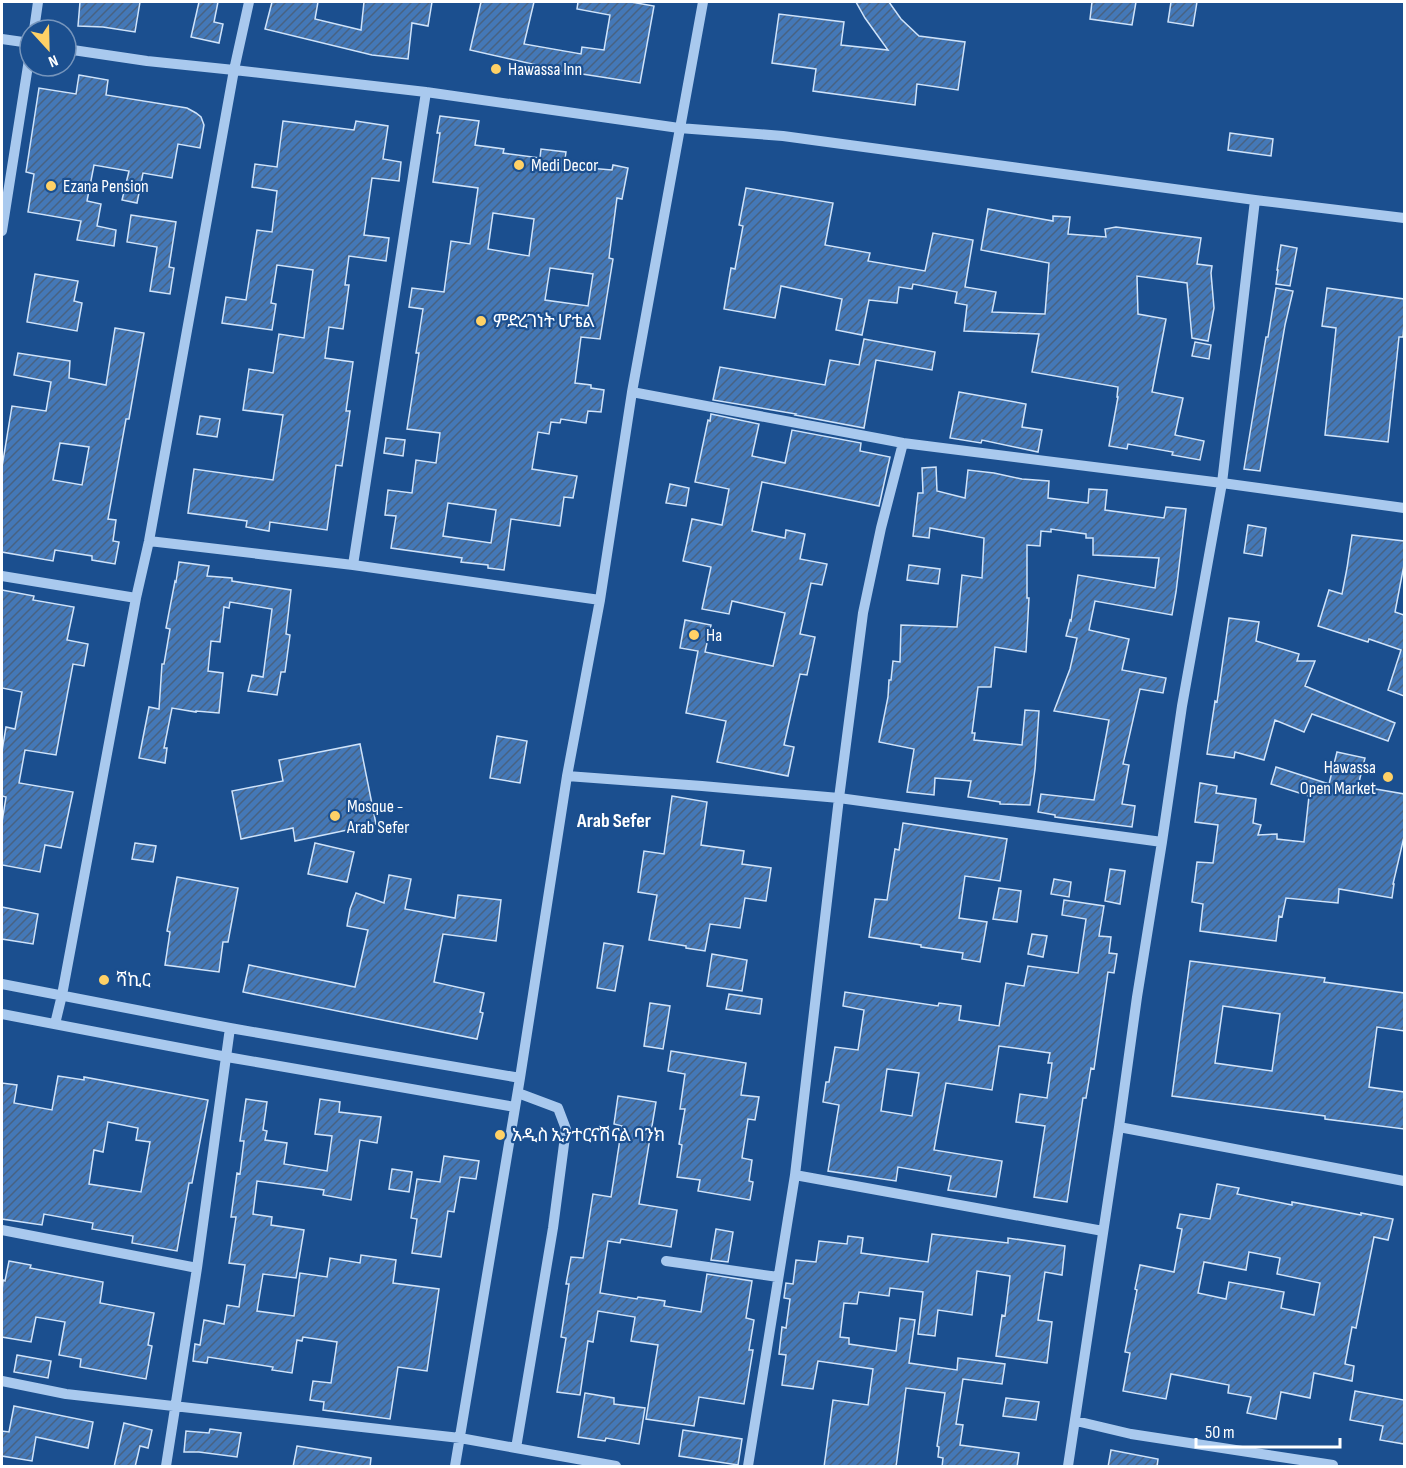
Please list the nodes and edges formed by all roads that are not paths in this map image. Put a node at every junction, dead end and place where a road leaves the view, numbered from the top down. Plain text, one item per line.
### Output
1 (38, 2) edge
2 (249, 2) edge
3 (703, 2) edge
4 (36, 18) edge
5 (2, 39) edge
6 (18, 41) edge
7 (78, 51) edge
8 (234, 70) junction
9 (26, 78) edge
10 (426, 92) junction
11 (679, 128) junction
12 (1255, 200) junction
13 (1404, 218) edge
14 (2, 231) edge
15 (632, 392) junction
16 (903, 443) junction
17 (1222, 483) junction
18 (1404, 508) edge
19 (149, 541) junction
20 (353, 566) junction
21 (2, 576) edge
22 (136, 598) junction
23 (600, 600) junction
24 (567, 776) junction
25 (839, 798) junction
26 (1162, 842) junction
27 (2, 984) edge
28 (62, 995) junction
29 (2, 1014) edge
30 (55, 1024) junction
31 (230, 1028) junction
32 (227, 1057) junction
33 (520, 1078) junction
34 (518, 1094) junction
35 (515, 1107) junction
36 (1119, 1127) junction
37 (795, 1175) junction
38 (1404, 1181) edge
39 (2, 1230) edge
40 (1103, 1231) junction
41 (666, 1261) dead end
42 (197, 1268) junction
43 (778, 1277) junction
44 (2, 1381) edge
45 (176, 1406) junction
46 (1076, 1421) junction
47 (460, 1438) junction
48 (516, 1448) junction
49 (1333, 1465) dead end
50 (166, 1467) edge
51 (455, 1467) edge
52 (616, 1467) edge
53 (748, 1467) edge
54 (1068, 1467) edge

1 - 4 street
2 - 8 street
3 - 11 street
5 - 6 street
7 - 8 street
8 - 10 street
8 - 19 street
9 - 14 street
10 - 11 street
10 - 20 street
11 - 12 street
11 - 15 street
12 - 13 street
12 - 17 street
15 - 16 street
15 - 23 street
16 - 17 street
16 - 25 street
17 - 18 street
17 - 26 street
19 - 20 street
19 - 22 street
20 - 23 street
21 - 22 street
22 - 28 street
23 - 24 street
24 - 25 street
24 - 33 street
25 - 26 street
25 - 37 street
26 - 36 street
27 - 28 street
28 - 30 street
28 - 31 street
29 - 30 street
30 - 32 street
31 - 32 street
31 - 33 street
32 - 35 street
32 - 42 street
33 - 34 street
34 - 35 street
34 - 48 street
35 - 47 street
36 - 38 street
36 - 40 street
37 - 40 street
37 - 43 street
39 - 42 street
40 - 46 street
41 - 43 street
42 - 45 street
43 - 53 street
44 - 45 street
45 - 47 street
45 - 50 street
46 - 49 street
46 - 54 street
47 - 48 street
47 - 51 street
48 - 52 street

